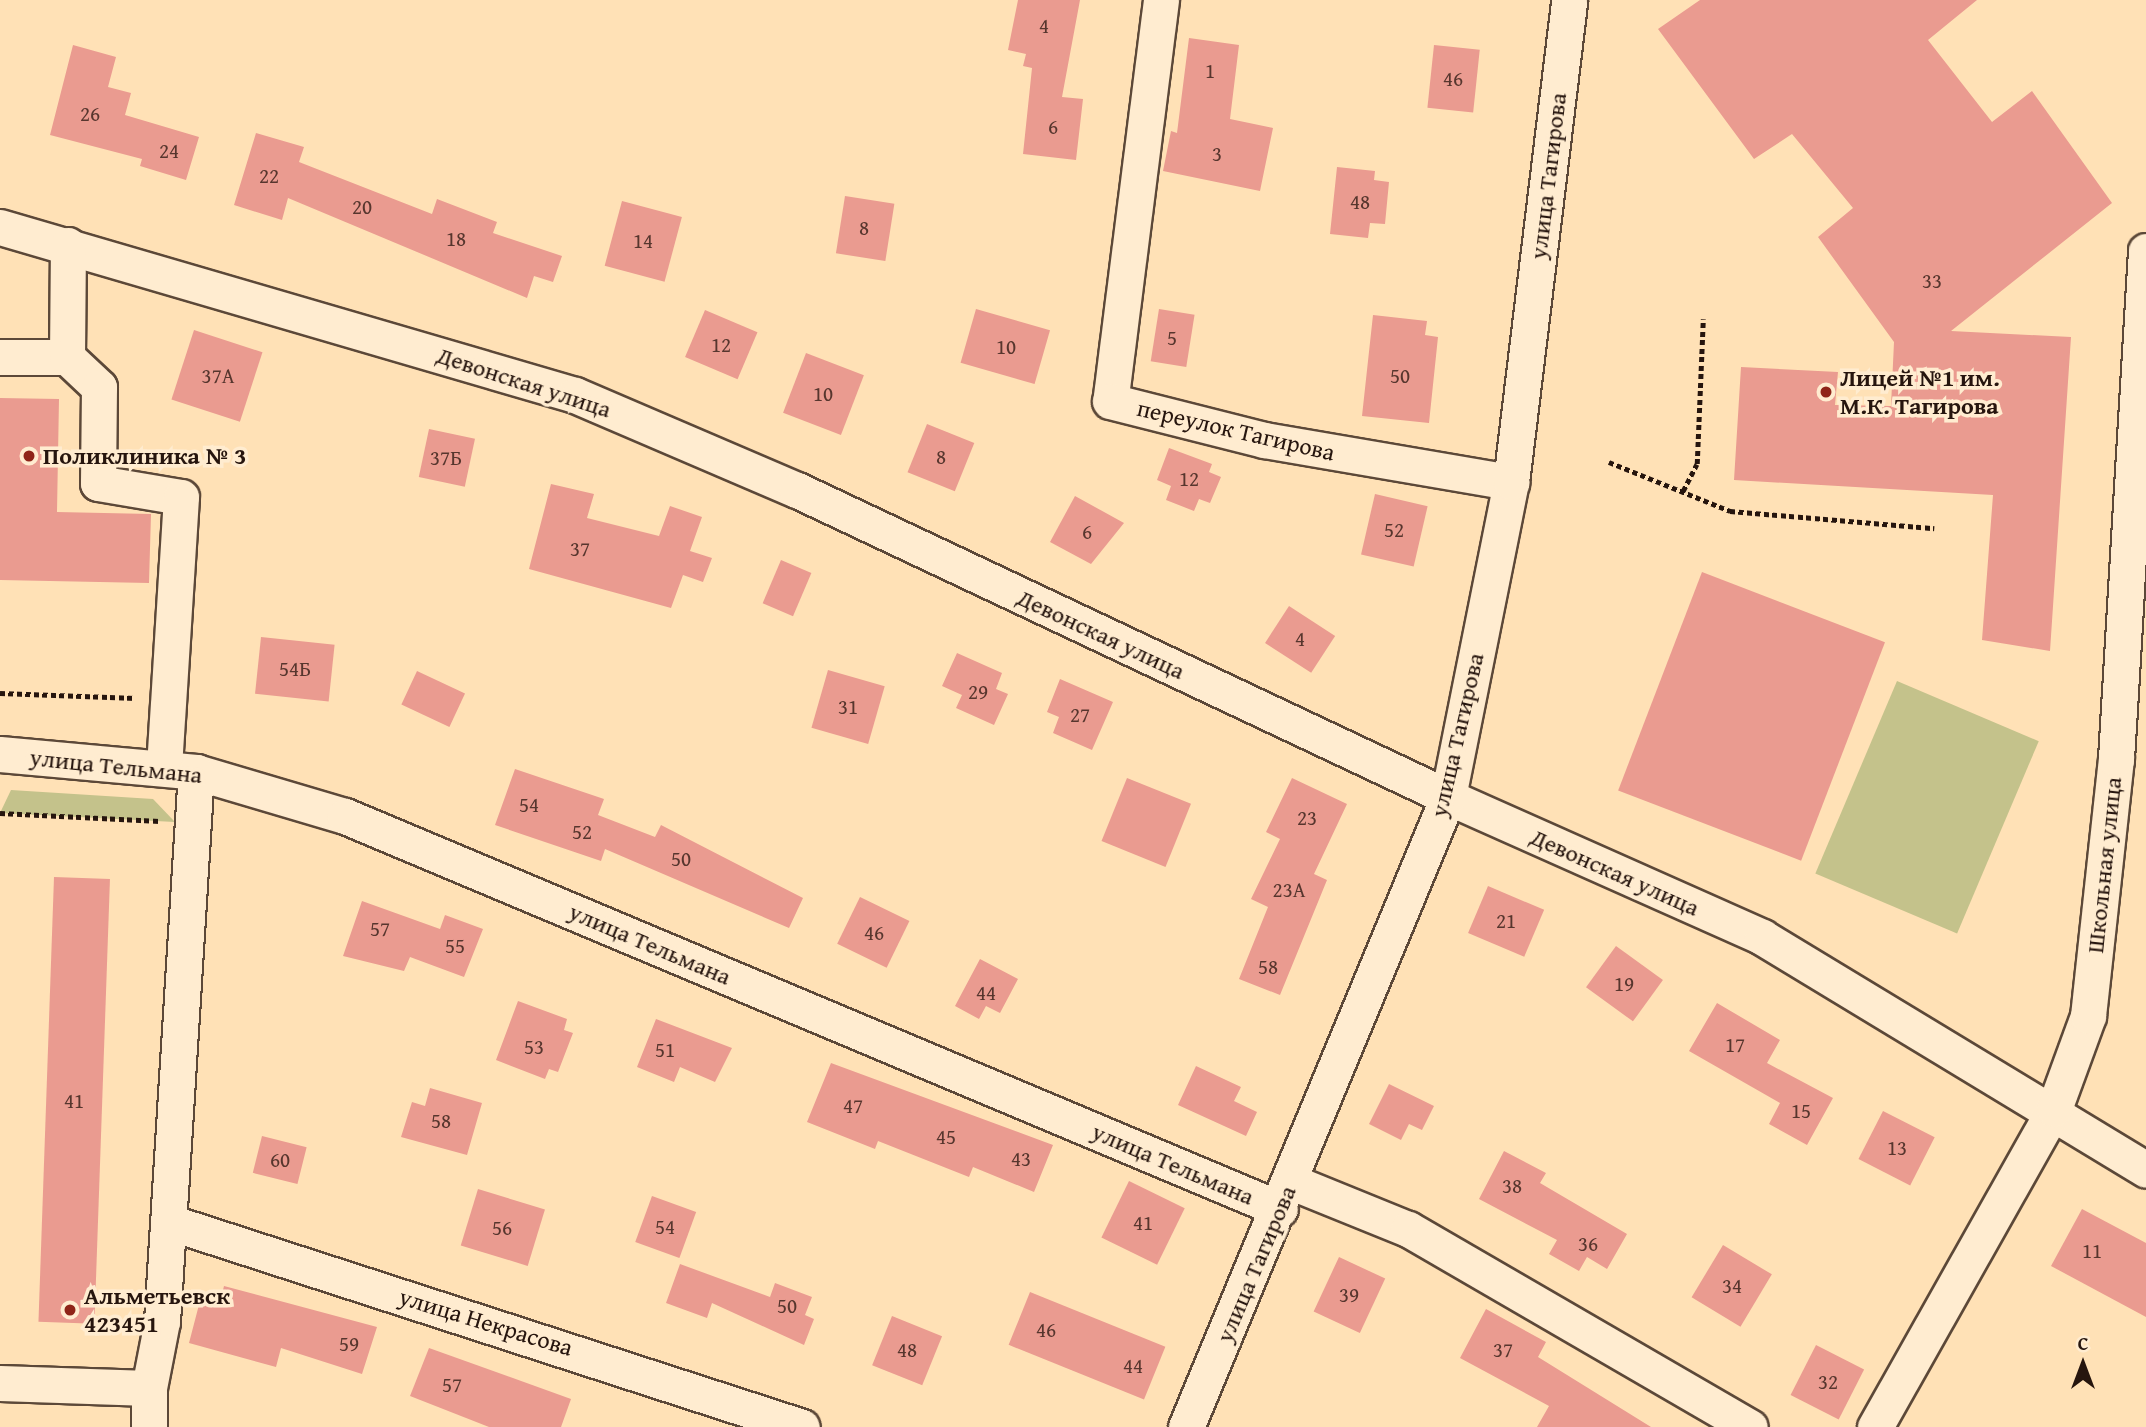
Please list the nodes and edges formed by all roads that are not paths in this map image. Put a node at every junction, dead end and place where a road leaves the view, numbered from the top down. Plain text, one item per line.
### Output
1 (1161, 0) edge
2 (1569, 0) edge
3 (0, 228) edge
4 (68, 245) junction
5 (2146, 251) edge
6 (0, 357) edge
7 (67, 357) junction
8 (1511, 482) junction
9 (0, 754) edge
10 (2131, 757) edge
11 (180, 769) junction
12 (1448, 797) junction
13 (2054, 1109) junction
14 (2146, 1170) edge
15 (1286, 1195) junction
16 (169, 1222) junction
17 (0, 1383) edge
18 (149, 1388) junction
19 (149, 1427) edge
20 (802, 1427) edge
21 (1186, 1427) edge
22 (1750, 1427) edge
23 (1875, 1427) edge

1 - 8 street, переулок Тагирова
2 - 8 street, улица Тагирова
3 - 4 street, Девонская улица
4 - 7 street
4 - 12 street, Девонская улица
5 - 10 street, Школьная улица
6 - 7 street
7 - 11 street
8 - 12 street, улица Тагирова
9 - 11 street, улица Тельмана
10 - 13 street, Школьная улица
11 - 15 street, улица Тельмана
11 - 16 street
12 - 13 street, Девонская улица
12 - 15 street, улица Тагирова
13 - 14 street, Девонская улица
13 - 23 street, Школьная улица
15 - 21 street, улица Тагирова
15 - 22 street, улица Тельмана
16 - 18 street
16 - 20 street, улица Некрасова
17 - 18 street
18 - 19 street

